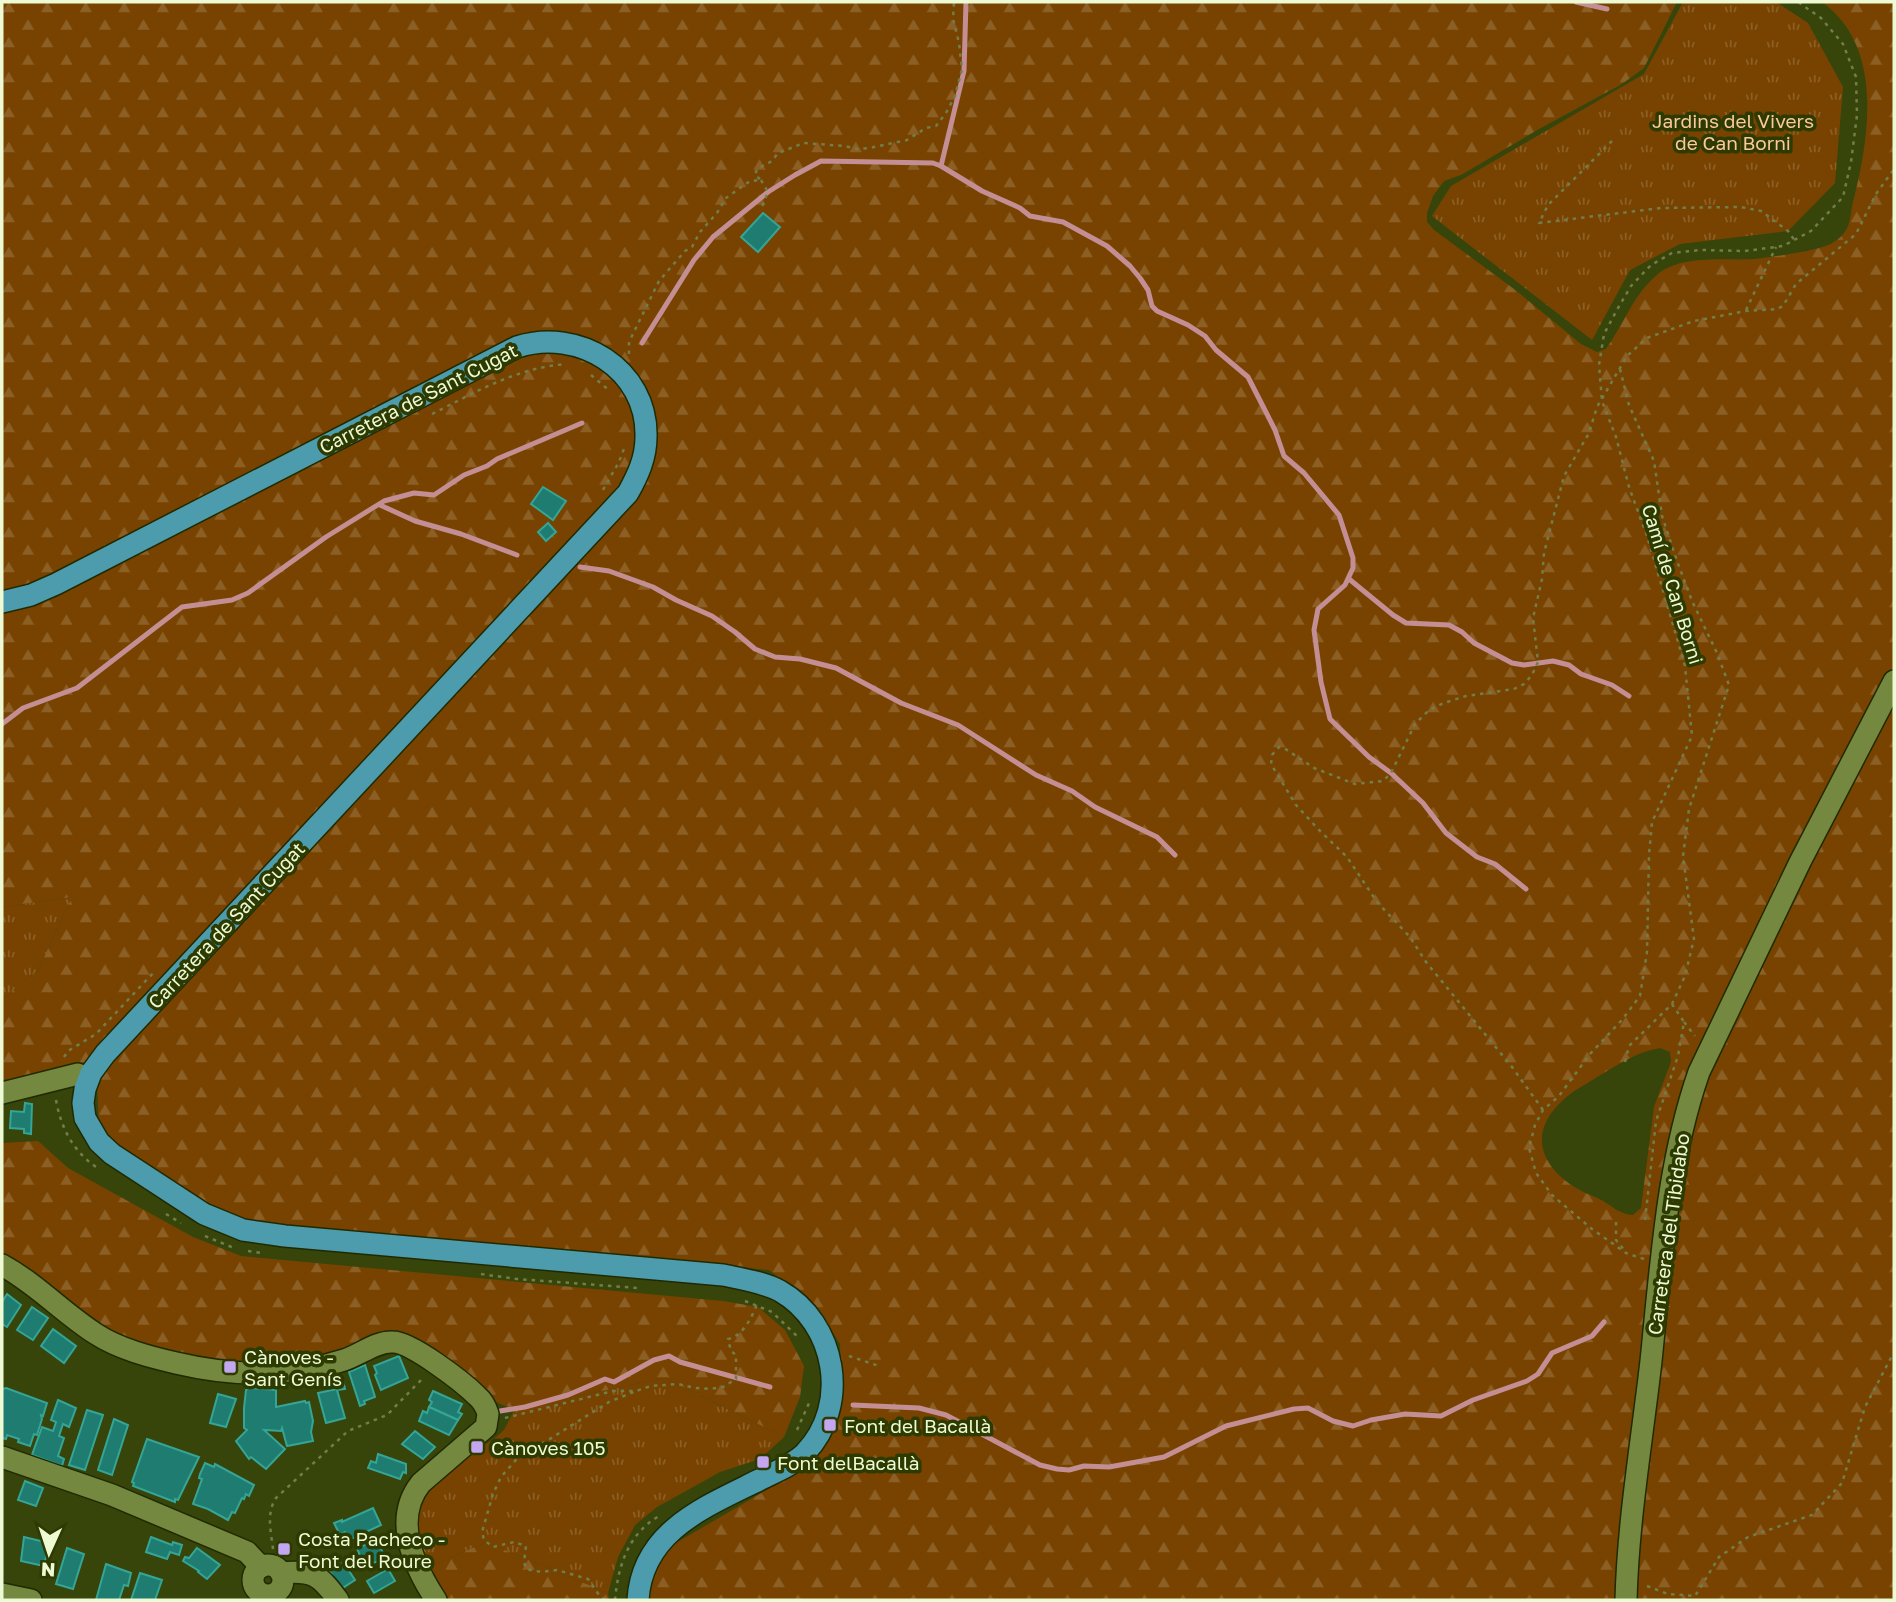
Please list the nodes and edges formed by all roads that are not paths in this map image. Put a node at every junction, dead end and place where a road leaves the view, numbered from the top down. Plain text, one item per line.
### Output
1 (2, 602) edge
2 (2, 613) edge
3 (1894, 681) edge
4 (78, 1074) junction
5 (2, 1093) edge
6 (2, 1265) edge
7 (2, 1457) edge
8 (271, 1570) junction
9 (1629, 1592) edge
10 (2, 1594) edge
11 (271, 1597) edge
12 (31, 1600) edge
13 (338, 1600) edge
14 (436, 1600) edge
15 (627, 1600) edge
16 (638, 1600) edge

1 - 16 main road, Carretera de Sant Cugat
2 - 4 main road, Carretera de Sant Cugat
3 - 9 street, Carretera del Tibidabo
4 - 5 street
4 - 15 main road, Carretera de Sant Cugat
6 - 14 street
7 - 8 street
8 - 11 street
8 - 13 street
10 - 12 street

